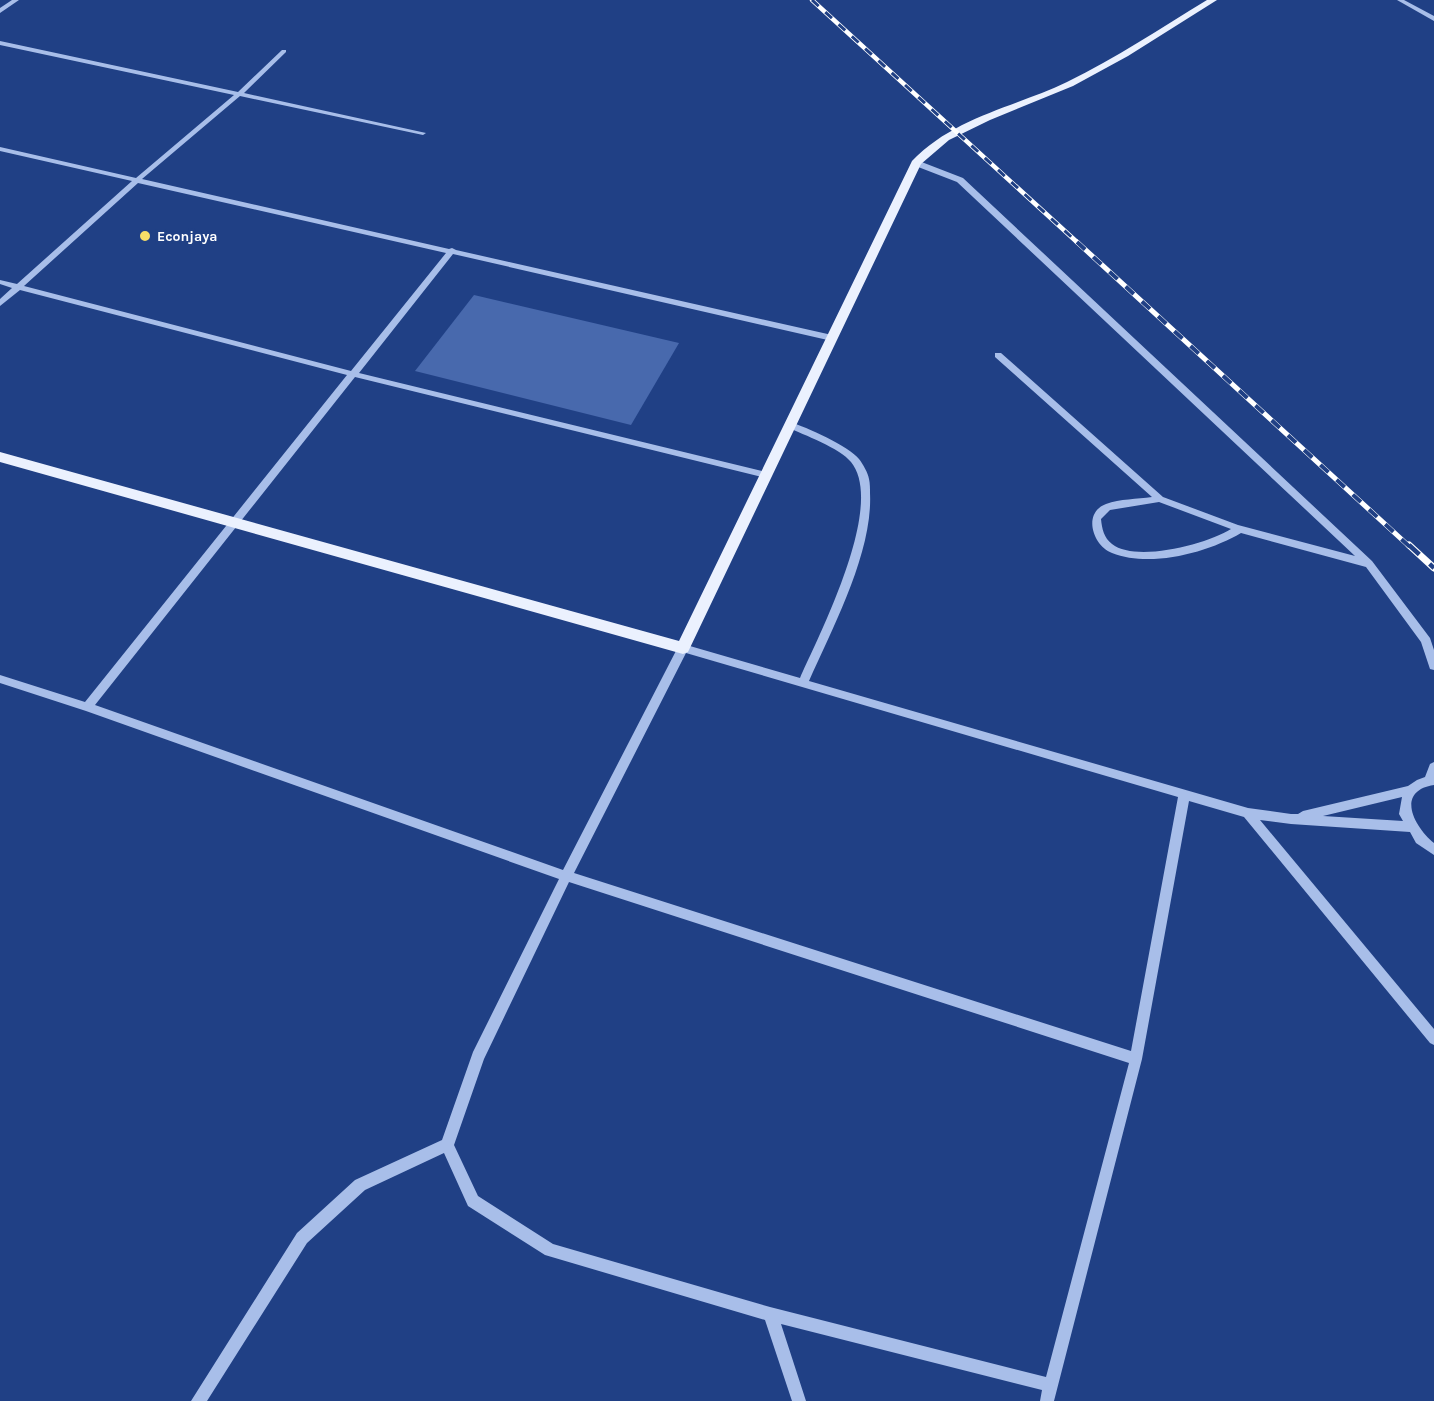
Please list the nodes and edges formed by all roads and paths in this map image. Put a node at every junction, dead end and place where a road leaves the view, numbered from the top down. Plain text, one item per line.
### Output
1 (16, 0) edge
2 (1213, 0) edge
3 (1400, 0) edge
4 (0, 11) edge
5 (1434, 19) edge
6 (0, 43) edge
7 (284, 51) dead end
8 (240, 93) junction
9 (423, 133) dead end
10 (0, 149) edge
11 (916, 163) junction
12 (136, 180) junction
13 (452, 250) junction
14 (0, 282) edge
15 (18, 286) junction
16 (0, 303) edge
17 (832, 338) junction
18 (998, 355) dead end
19 (353, 375) junction
20 (790, 425) junction
21 (0, 457) edge
22 (766, 475) junction
23 (1160, 498) junction
24 (232, 524) junction
25 (1240, 528) junction
26 (1369, 564) junction
27 (683, 648) junction
28 (1434, 666) edge
29 (0, 679) edge
30 (803, 683) junction
31 (87, 707) junction
32 (1434, 767) edge
33 (1432, 780) edge
34 (1409, 791) junction
35 (1184, 795) junction
36 (1248, 813) junction
37 (1291, 819) junction
38 (1411, 827) junction
39 (1434, 850) edge
40 (566, 876) junction
41 (1434, 1039) edge
42 (1136, 1059) junction
43 (447, 1145) junction
44 (770, 1314) junction
45 (1050, 1385) junction
46 (198, 1401) edge
47 (799, 1401) edge
48 (1047, 1401) edge

1 - 4 street
2 - 11 main road
3 - 5 street
6 - 8 street
7 - 8 street
8 - 9 street
8 - 12 street
10 - 12 street
11 - 17 main road
11 - 26 street
12 - 13 street
12 - 15 street
13 - 17 street
13 - 19 street
14 - 15 street
15 - 16 street
15 - 19 street
17 - 20 main road
18 - 23 street
19 - 22 street
19 - 24 street
20 - 22 main road
20 - 30 street
21 - 24 main road
22 - 27 main road
23 - 25 street
23 - 25 street
24 - 27 main road
24 - 31 street
25 - 26 street
26 - 28 street
27 - 30 street
27 - 40 street
29 - 31 street
30 - 35 street
31 - 40 street
32 - 33 street
33 - 34 street
34 - 37 street
34 - 38 street
35 - 36 street
35 - 42 street
36 - 37 street
36 - 41 street
37 - 38 street
38 - 39 street
40 - 42 street
40 - 43 street
42 - 45 street
43 - 44 street
43 - 46 street
44 - 45 street
44 - 47 street
45 - 48 street

